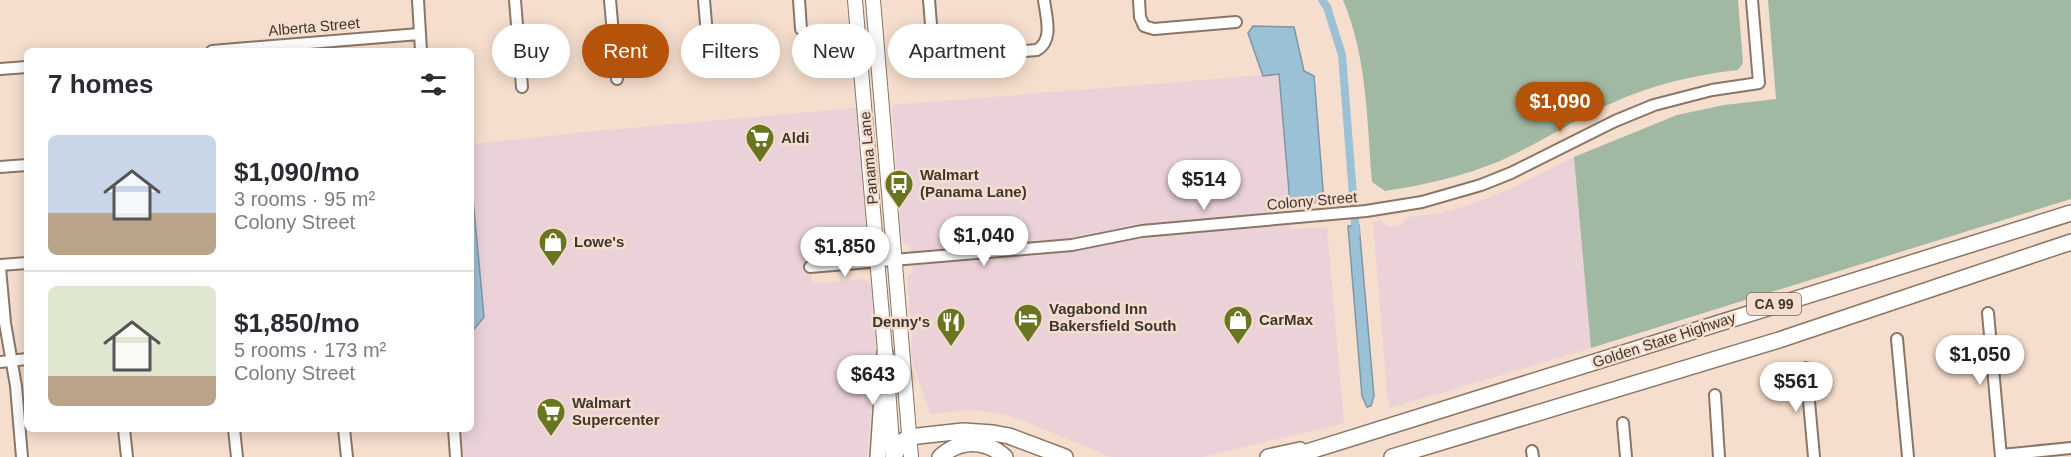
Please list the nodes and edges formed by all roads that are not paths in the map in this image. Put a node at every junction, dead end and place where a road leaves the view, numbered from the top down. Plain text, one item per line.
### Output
1 (418, 0) edge
2 (514, 0) edge
3 (610, 0) edge
4 (704, 0) edge
5 (799, 0) edge
6 (855, 0) edge
7 (873, 0) edge
8 (929, 0) edge
9 (1044, 0) edge
10 (1139, 0) edge
11 (1752, 0) edge
12 (1236, 22) dead end
13 (706, 24) edge
14 (801, 24) edge
15 (419, 34) junction
16 (249, 48) edge
17 (421, 48) edge
18 (24, 67) edge
19 (0, 69) edge
20 (617, 79) dead end
21 (522, 87) dead end
22 (865, 122) junction
23 (24, 165) edge
24 (0, 167) edge
25 (888, 188) junction
26 (2071, 212) edge
27 (2071, 242) edge
28 (895, 259) junction
29 (877, 260) junction
30 (24, 263) edge
31 (0, 267) edge
32 (810, 267) dead end
33 (1988, 313) dead end
34 (1898, 339) dead end
35 (885, 353) junction
36 (24, 359) edge
37 (6, 361) edge
38 (1806, 368) dead end
39 (1714, 395) dead end
40 (1623, 423) dead end
41 (124, 432) edge
42 (234, 432) edge
43 (344, 432) edge
44 (454, 432) edge
45 (909, 436) junction
46 (1353, 438) junction
47 (2071, 448) edge
48 (2001, 456) edge
49 (22, 457) edge
50 (127, 457) edge
51 (237, 457) edge
52 (346, 457) edge
53 (456, 457) edge
54 (878, 457) edge
55 (893, 457) edge
56 (910, 457) edge
57 (940, 457) edge
58 (1005, 457) edge
59 (1065, 457) edge
60 (1268, 457) edge
61 (1291, 457) edge
62 (1392, 457) edge
63 (1626, 457) edge
64 (1719, 457) edge
65 (1814, 457) edge
66 (1908, 457) edge

1 - 15 street
2 - 21 street
3 - 20 street
4 - 13 street
5 - 14 street
6 - 22 main road, Panama Lane
7 - 25 main road, Panama Lane
8 - 9 street
10 - 12 street
11 - 28 street, Colony Street
15 - 16 street, Alberta Street
15 - 17 street
18 - 19 street
22 - 25 main road
22 - 29 main road, Panama Lane
23 - 24 street
25 - 28 main road, Panama Lane
26 - 46 highway, Golden State Highway / CA 99
27 - 62 highway, Golden State Highway / CA 99
28 - 29 street, Colony Street
28 - 45 main road, Panama Lane
29 - 32 street, Colony Street
29 - 35 main road, Panama Lane
30 - 31 street
31 - 37 street
33 - 48 street
34 - 66 street
35 - 54 highway
35 - 55 main road, Panama Lane
36 - 37 street
37 - 49 street
38 - 65 street
39 - 64 street
40 - 63 street
41 - 50 street
42 - 51 street
43 - 52 street
44 - 53 street
45 - 55 highway
45 - 56 main road, Panama Lane
45 - 59 highway
46 - 60 highway
46 - 61 highway, Golden State Highway / CA 99
47 - 48 street
57 - 58 highway

